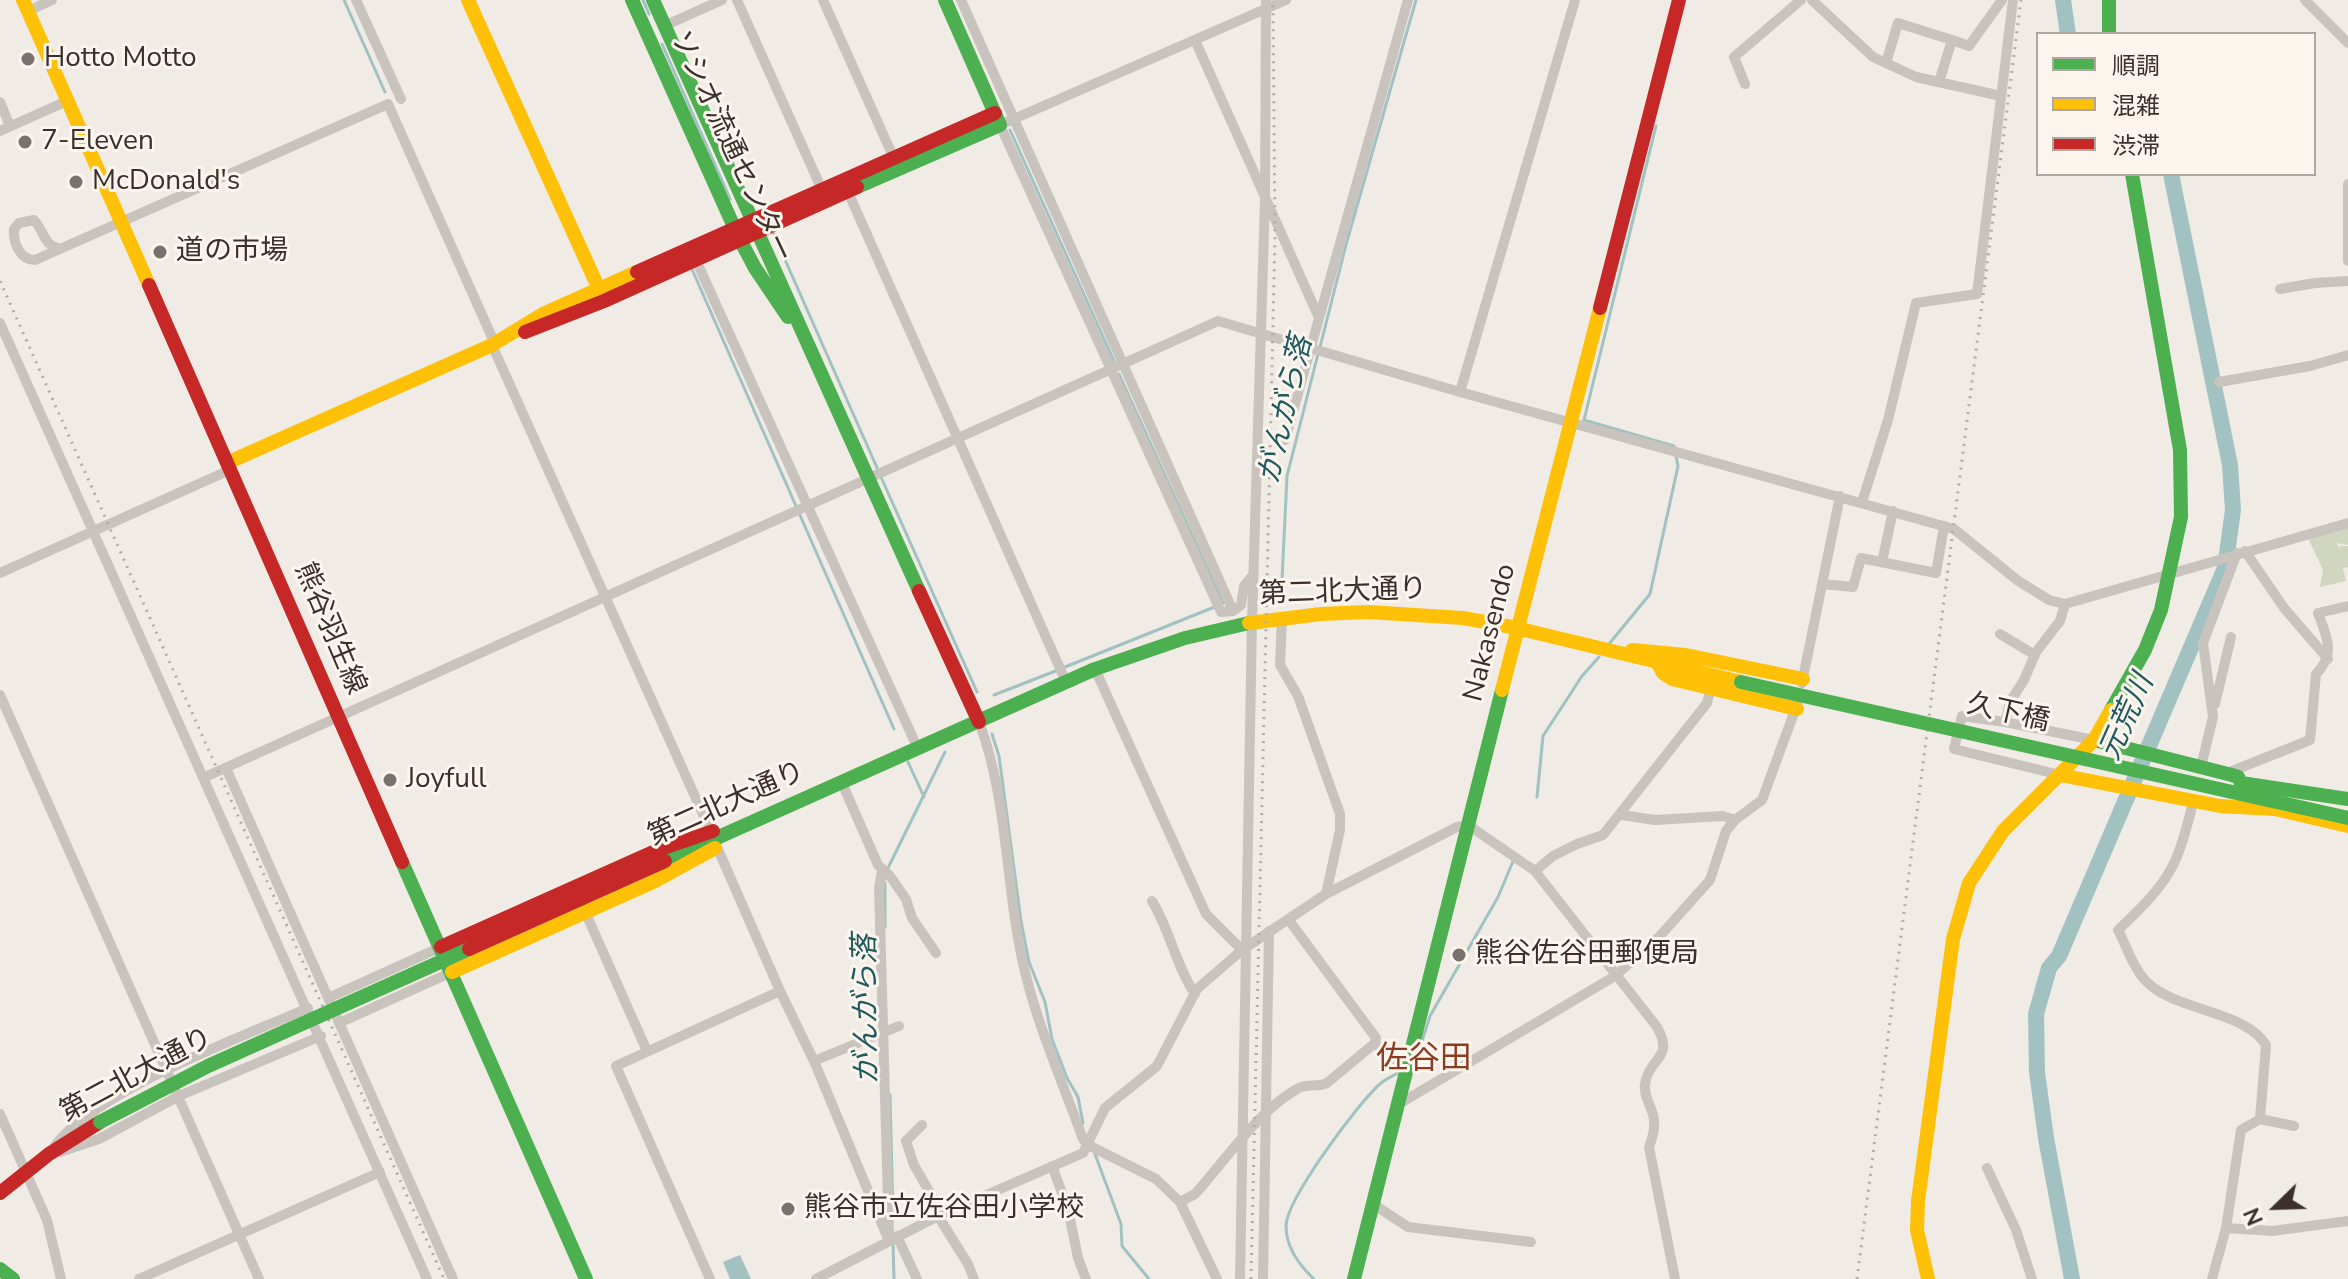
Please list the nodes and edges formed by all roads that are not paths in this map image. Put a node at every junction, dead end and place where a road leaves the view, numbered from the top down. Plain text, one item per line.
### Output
1 (52, 0) edge
2 (356, 0) edge
3 (468, 0) edge
4 (632, 0) edge
5 (653, 0) edge
6 (722, 0) edge
7 (737, 0) edge
8 (823, 0) edge
9 (945, 0) edge
10 (961, 0) edge
11 (1286, 0) edge
12 (1408, 0) edge
13 (1575, 0) edge
14 (1679, 0) edge
15 (1801, 0) edge
16 (1812, 0) edge
17 (2002, 0) edge
18 (2013, 0) edge
19 (2109, 0) edge
20 (2305, 0) edge
21 (1266, 4) edge
22 (26, 6) edge
23 (664, 26) junction
24 (2109, 32) edge
25 (1195, 40) junction
26 (1952, 40) junction
27 (2348, 43) edge
28 (1886, 63) junction
29 (1939, 82) junction
30 (1745, 84) dead end
31 (2001, 96) junction
32 (401, 99) dead end
33 (67, 101) junction
34 (0, 102) edge
35 (1003, 119) junction
36 (5, 128) edge
37 (896, 163) junction
38 (2132, 176) edge
39 (2348, 184) edge
40 (822, 190) junction
41 (848, 192) junction
42 (1265, 199) junction
43 (120, 222) junction
44 (753, 227) junction
45 (737, 234) junction
46 (60, 249) junction
47 (695, 258) junction
48 (2348, 261) edge
49 (2348, 281) edge
50 (2280, 289) dead end
51 (602, 296) junction
52 (1319, 318) junction
53 (0, 323) edge
54 (1259, 332) junction
55 (494, 344) junction
56 (1311, 348) junction
57 (813, 354) junction
58 (2348, 355) edge
59 (1124, 365) junction
60 (1111, 370) junction
61 (2219, 382) dead end
62 (1460, 392) junction
63 (1571, 422) junction
64 (957, 436) junction
65 (1285, 440) dead end
66 (230, 466) junction
67 (877, 475) junction
68 (1840, 496) junction
69 (1862, 502) junction
70 (801, 510) junction
71 (1893, 511) junction
72 (2348, 523) edge
73 (1944, 526) junction
74 (94, 531) junction
75 (2241, 552) junction
76 (1882, 562) junction
77 (1255, 572) junction
78 (0, 573) edge
79 (2170, 576) junction
80 (1822, 584) junction
81 (606, 597) junction
82 (2065, 604) junction
83 (2348, 606) edge
84 (1227, 612) junction
85 (1282, 618) junction
86 (1252, 621) junction
87 (1520, 629) junction
88 (2000, 634) dead end
89 (2231, 637) dead end
90 (1599, 649) junction
91 (2035, 655) junction
92 (2328, 659) junction
93 (1657, 662) junction
94 (1095, 669) junction
95 (1803, 679) junction
96 (1066, 682) junction
97 (1711, 687) junction
98 (0, 695) edge
99 (1797, 709) junction
100 (339, 717) junction
101 (2213, 717) junction
102 (1916, 720) junction
103 (979, 722) junction
104 (2005, 722) junction
105 (2094, 740) junction
106 (918, 749) junction
107 (2201, 767) junction
108 (226, 768) junction
109 (2060, 775) junction
110 (2222, 776) junction
111 (205, 777) junction
112 (836, 786) junction
113 (2280, 789) junction
114 (2348, 799) edge
115 (2194, 800) junction
116 (2246, 806) junction
117 (2348, 809) edge
118 (778, 812) junction
119 (2286, 812) junction
120 (1622, 815) junction
121 (2348, 818) edge
122 (1735, 820) junction
123 (1468, 825) junction
124 (2348, 826) edge
125 (711, 832) junction
126 (2348, 835) edge
127 (717, 847) junction
128 (1535, 871) junction
129 (885, 872) junction
130 (574, 887) junction
131 (1326, 894) junction
132 (1152, 901) dead end
133 (585, 911) junction
134 (1288, 919) junction
135 (1269, 931) junction
136 (441, 947) junction
137 (1244, 949) junction
138 (936, 953) dead end
139 (452, 972) junction
140 (1615, 976) junction
141 (780, 991) junction
142 (1195, 994) junction
143 (328, 998) junction
144 (308, 1008) junction
145 (339, 1023) junction
146 (889, 1029) junction
147 (321, 1036) junction
148 (1375, 1043) junction
149 (647, 1051) junction
150 (814, 1061) junction
151 (167, 1071) junction
152 (1404, 1075) junction
153 (179, 1096) junction
154 (1399, 1104) junction
155 (1266, 1112) junction
156 (0, 1114) edge
157 (2260, 1119) junction
158 (922, 1125) dead end
159 (2294, 1126) dead end
160 (1242, 1142) junction
161 (1088, 1145) junction
162 (49, 1154) junction
163 (1052, 1166) junction
164 (1987, 1168) dead end
165 (26, 1171) junction
166 (380, 1172) junction
167 (0, 1193) edge
168 (1180, 1202) junction
169 (1373, 1204) junction
170 (940, 1215) junction
171 (2348, 1221) edge
172 (2226, 1228) junction
173 (239, 1234) junction
174 (893, 1239) junction
175 (1531, 1242) dead end
176 (0, 1269) edge
177 (13, 1279) edge
178 (61, 1279) edge
179 (139, 1279) edge
180 (259, 1279) edge
181 (427, 1279) edge
182 (453, 1279) edge
183 (586, 1279) edge
184 (710, 1279) edge
185 (816, 1279) edge
186 (917, 1279) edge
187 (974, 1279) edge
188 (1086, 1279) edge
189 (1217, 1279) edge
190 (1240, 1279) edge
191 (1263, 1279) edge
192 (1354, 1279) edge
193 (1675, 1279) edge
194 (1928, 1279) edge
195 (2032, 1279) edge
196 (2212, 1279) edge

1 - 22 street
2 - 32 street
3 - 51 main road
4 - 45 main road, ソシオ流通センター
5 - 23 main road
6 - 23 street
7 - 40 street
8 - 37 street
9 - 35 main road
10 - 35 street
11 - 21 street
12 - 52 street
13 - 62 street
14 - 63 main road, Nakasendo
15 - 30 street
16 - 28 street
17 - 26 street
18 - 31 street
19 - 24 main road
20 - 27 street
21 - 25 street
21 - 42 street
22 - 33 main road, 熊谷羽生線
23 - 44 main road
25 - 35 street
25 - 42 street
26 - 28 street
26 - 29 street
28 - 29 street
29 - 31 street
31 - 69 street
33 - 36 street
33 - 43 main road, 熊谷羽生線
34 - 36 street
35 - 37 main road
35 - 59 street
35 - 60 street
37 - 40 main road
37 - 41 main road
38 - 79 main road
39 - 48 street
40 - 44 main road
41 - 44 main road
41 - 64 street
42 - 52 street
42 - 54 street
43 - 46 street
43 - 55 street
43 - 66 main road, 熊谷羽生線
44 - 45 main road
44 - 57 main road
45 - 47 main road
45 - 51 main road
45 - 57 main road, ソシオ流通センター
46 - 46 street
47 - 51 main road
47 - 70 street
49 - 50 street
51 - 55 main road
52 - 56 street
53 - 74 street
54 - 56 street
54 - 59 street
54 - 77 street
55 - 66 main road
55 - 81 street
56 - 62 street
56 - 65 street
57 - 67 main road
58 - 61 street
59 - 60 street
59 - 84 street
60 - 64 street
60 - 84 street
62 - 63 street
63 - 68 street
63 - 87 main road, Nakasendo
64 - 67 street
64 - 96 street
66 - 74 street
66 - 100 main road, 熊谷羽生線
67 - 70 street
67 - 103 main road
68 - 69 street
68 - 80 street
69 - 71 street
70 - 81 street
70 - 106 street
71 - 73 street
71 - 76 street
72 - 75 street
73 - 76 street
73 - 82 street
74 - 78 street
74 - 111 street
75 - 79 street
75 - 92 street
75 - 101 street
76 - 80 street
77 - 84 street
77 - 86 street
79 - 82 street
79 - 105 main road
80 - 95 street
81 - 100 street
81 - 125 street
82 - 91 street
83 - 92 street
85 - 86 main road, 第二北大通り
85 - 87 main road, 第二北大通り
85 - 131 street
86 - 94 main road, 第二北大通り
86 - 137 street
87 - 90 main road, 第二北大通り
87 - 123 main road, Nakasendo
88 - 91 street
89 - 101 street
90 - 93 main road, 久下橋
90 - 95 main road
91 - 104 street
92 - 110 street
93 - 97 main road
93 - 102 main road, 久下橋, bridge
94 - 96 main road, 第二北大通り
94 - 137 street
95 - 99 street
96 - 103 main road, 第二北大通り
97 - 99 main road
97 - 120 street
98 - 151 street
99 - 122 street
100 - 108 street
100 - 136 main road, 熊谷羽生線
101 - 107 street
102 - 110 main road, bridge
102 - 116 main road, bridge
102 - 121 main road, 久下橋, bridge
103 - 106 main road, 第二北大通り
103 - 161 street
104 - 105 street
104 - 109 street
105 - 107 main road
105 - 109 main road
106 - 112 main road, 第二北大通り
107 - 110 main road
108 - 111 street
108 - 143 street
109 - 115 main road
109 - 194 main road
110 - 113 main road
111 - 144 street
112 - 118 main road, 第二北大通り
112 - 125 main road
112 - 129 street
113 - 114 main road
113 - 117 main road
115 - 116 main road
115 - 157 street
116 - 119 main road
118 - 127 main road
118 - 162 main road, 第二北大通り, bridge
119 - 124 main road
119 - 126 main road
120 - 122 street
120 - 128 street
122 - 140 street
123 - 128 street
123 - 131 street
123 - 152 main road, Nakasendo
125 - 130 main road
127 - 133 main road
127 - 141 street
128 - 140 street
129 - 138 street
129 - 146 street
130 - 133 street
130 - 136 main road
131 - 134 street
132 - 142 street
133 - 139 main road
133 - 149 street
134 - 135 street
134 - 148 street
135 - 137 street
135 - 155 street
136 - 139 main road, 熊谷羽生線
136 - 143 street
137 - 142 street
137 - 160 street
139 - 145 street
139 - 183 main road, 熊谷羽生線
140 - 154 street
140 - 193 street
141 - 149 street
141 - 150 street
142 - 161 street
143 - 145 street
144 - 147 street
144 - 151 street
145 - 182 street
146 - 150 street
146 - 174 street
147 - 153 street
147 - 166 street
148 - 152 street
148 - 155 street
149 - 184 street
150 - 174 street
151 - 153 street
151 - 162 street
152 - 154 main road, Nakasendo
153 - 162 street
153 - 173 street
154 - 169 main road, Nakasendo
155 - 160 street
155 - 191 street
156 - 165 street
157 - 159 street
157 - 172 street
158 - 170 street
160 - 168 street
160 - 190 street
161 - 163 street
161 - 168 street
162 - 165 main road, 第二北大通り
163 - 170 street
163 - 188 street
164 - 195 street
165 - 167 main road, 第二北大通り
165 - 178 street
166 - 173 street
166 - 181 street
168 - 189 street
169 - 175 street
169 - 192 main road, Nakasendo
170 - 174 street
170 - 187 street
171 - 172 street
172 - 196 street
173 - 179 street
173 - 180 street
174 - 185 street
174 - 186 street
176 - 177 main road

